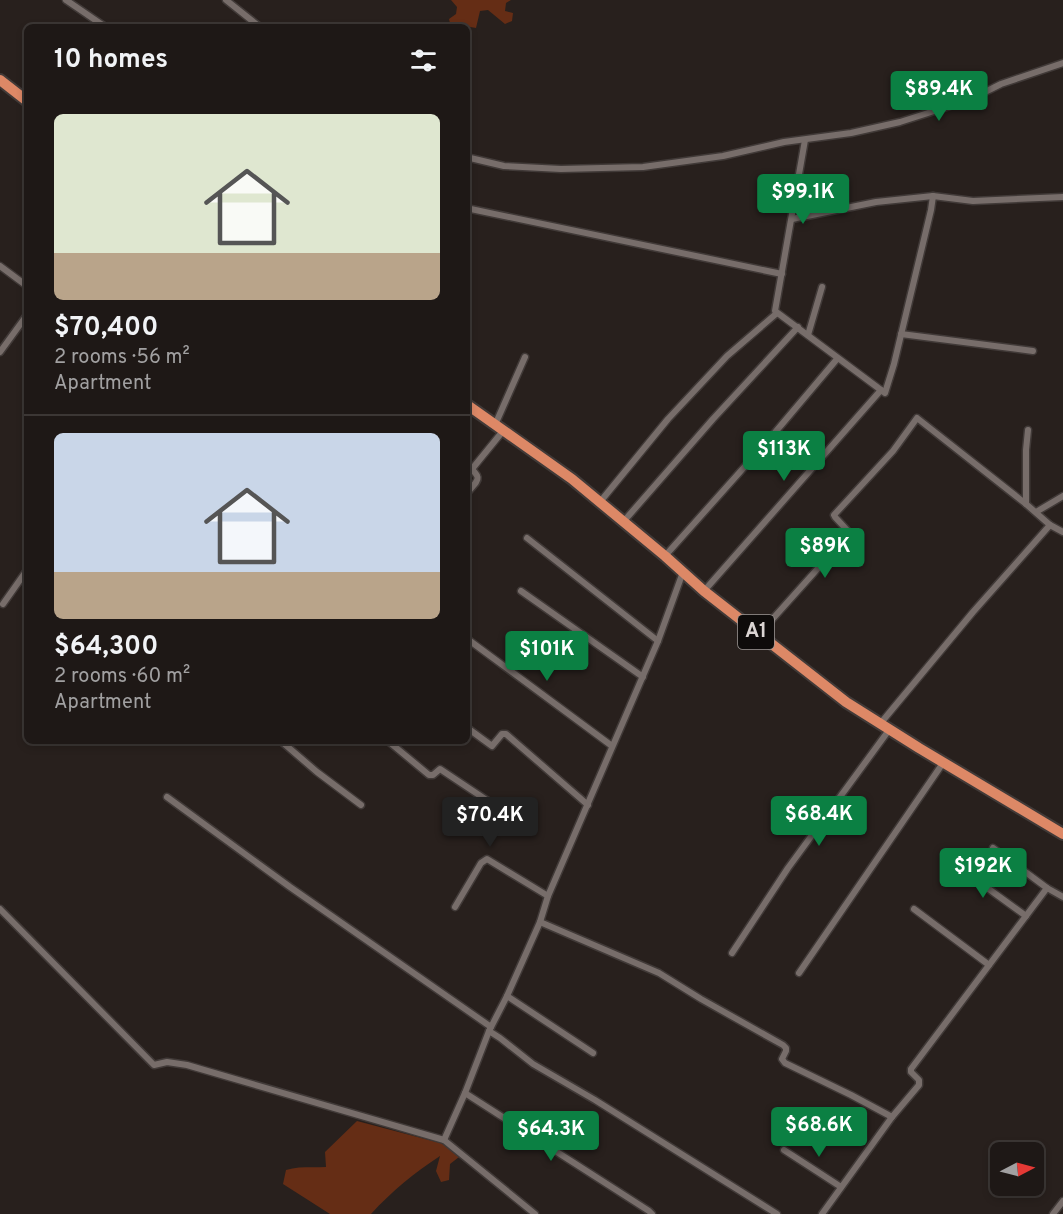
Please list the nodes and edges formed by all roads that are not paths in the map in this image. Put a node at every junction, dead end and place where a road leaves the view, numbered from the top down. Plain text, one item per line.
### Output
1 (66, 0) edge
2 (226, 0) edge
3 (100, 24) edge
4 (256, 24) edge
5 (1063, 63) edge
6 (0, 80) edge
7 (24, 99) edge
8 (805, 140) junction
9 (470, 158) edge
10 (933, 196) junction
11 (1063, 197) edge
12 (470, 209) edge
13 (792, 219) junction
14 (0, 266) edge
15 (782, 274) junction
16 (24, 284) edge
17 (822, 287) dead end
18 (777, 314) junction
19 (24, 319) edge
20 (798, 327) junction
21 (901, 334) junction
22 (808, 335) junction
23 (1032, 351) dead end
24 (0, 352) edge
25 (525, 357) dead end
26 (837, 359) junction
27 (881, 390) junction
28 (470, 407) edge
29 (499, 428) junction
30 (1028, 430) dead end
31 (470, 465) edge
32 (470, 467) edge
33 (470, 490) edge
34 (1063, 496) edge
35 (600, 502) junction
36 (1026, 504) junction
37 (1036, 512) junction
38 (624, 521) junction
39 (1050, 525) junction
40 (1063, 532) edge
41 (527, 538) dead end
42 (665, 556) junction
43 (683, 572) junction
44 (24, 574) edge
45 (521, 591) dead end
46 (704, 591) junction
47 (3, 604) dead end
48 (759, 634) junction
49 (470, 641) edge
50 (658, 641) junction
51 (643, 677) junction
52 (884, 727) junction
53 (470, 731) edge
54 (284, 744) edge
55 (392, 744) edge
56 (612, 746) junction
57 (943, 763) junction
58 (167, 797) dead end
59 (361, 805) dead end
60 (588, 805) junction
61 (500, 808) dead end
62 (1063, 834) edge
63 (993, 848) dead end
64 (953, 863) dead end
65 (1047, 888) junction
66 (548, 896) junction
67 (1063, 897) edge
68 (455, 908) dead end
69 (0, 909) edge
70 (914, 909) dead end
71 (1026, 916) junction
72 (540, 922) junction
73 (732, 952) dead end
74 (990, 965) junction
75 (799, 973) dead end
76 (507, 996) junction
77 (490, 1029) junction
78 (593, 1053) dead end
79 (465, 1093) junction
80 (892, 1117) junction
81 (444, 1140) junction
82 (784, 1150) dead end
83 (842, 1186) junction
84 (1063, 1201) edge
85 (535, 1214) edge
86 (652, 1214) edge
87 (777, 1214) edge
88 (822, 1214) edge
89 (1053, 1214) edge

1 - 3 street
2 - 4 street
5 - 8 street
6 - 7 highway
8 - 9 street
8 - 13 street
10 - 11 street
10 - 13 street
10 - 21 street
12 - 15 street
13 - 15 street
14 - 16 street
15 - 18 street
17 - 22 street
18 - 20 street
18 - 35 street
19 - 24 street
20 - 22 street
20 - 38 street
21 - 23 street
21 - 27 street
22 - 26 street
25 - 29 street
26 - 27 street
26 - 42 street
27 - 46 street
28 - 29 highway, A1
29 - 31 street
29 - 35 highway, A1
30 - 36 street
32 - 33 street
34 - 37 street
35 - 38 highway, A1
36 - 37 street
36 - 48 street
37 - 39 street
38 - 42 highway, A1
39 - 40 street
39 - 52 street
41 - 50 street
42 - 43 highway, A1
43 - 46 highway, A1
43 - 50 street
44 - 47 street
45 - 51 street
46 - 48 highway, A1
48 - 52 highway, A1
49 - 56 street
50 - 51 street
51 - 56 street
52 - 57 highway, A1
52 - 73 street
53 - 60 street
54 - 59 street
55 - 61 street
56 - 60 street
57 - 62 highway, A1
57 - 75 street
58 - 77 street
60 - 66 street
63 - 65 street
64 - 71 street
65 - 67 street
65 - 71 street
66 - 68 street
66 - 72 street
69 - 81 street
70 - 74 street
71 - 74 street
72 - 76 street
72 - 80 street
74 - 80 street
76 - 77 street
76 - 78 street
77 - 79 street
77 - 87 street
79 - 81 street
79 - 86 street
80 - 83 street
81 - 85 street
82 - 83 street
83 - 88 street
84 - 89 street

